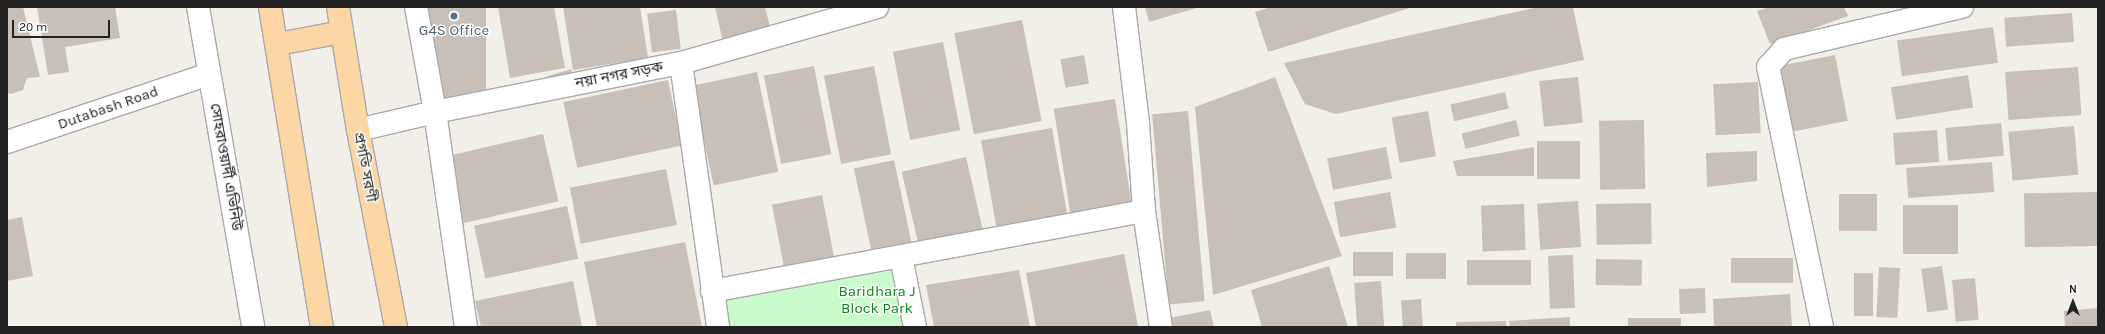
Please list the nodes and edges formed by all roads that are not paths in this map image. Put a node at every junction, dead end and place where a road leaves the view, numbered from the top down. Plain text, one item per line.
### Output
1 (198, 7) edge
2 (270, 7) edge
3 (338, 7) edge
4 (416, 7) edge
5 (877, 7) edge
6 (1124, 7) edge
7 (1962, 7) edge
8 (342, 32) junction
9 (278, 44) junction
10 (681, 63) junction
11 (209, 74) junction
12 (435, 112) junction
13 (358, 130) junction
14 (7, 142) edge
15 (1144, 211) junction
16 (901, 257) junction
17 (712, 291) junction
18 (253, 327) edge
19 (322, 327) edge
20 (396, 327) edge
21 (466, 327) edge
22 (718, 327) edge
23 (915, 327) edge
24 (1161, 327) edge
25 (1822, 327) edge

1 - 11 street, সোহরাওয়ার্দী এভিনিউ
2 - 9 main road
3 - 8 main road, প্রগতি সরণী
4 - 12 street
5 - 10 street, নয়া নগর সড়ক
6 - 15 street
7 - 25 street
8 - 9 main road
8 - 13 main road, প্রগতি সরণী
9 - 19 main road
10 - 12 street, নয়া নগর সড়ক
10 - 17 street
11 - 14 street, Dutabash Road
11 - 18 street, সোহরাওয়ার্দী এভিনিউ
12 - 13 street, নয়া নগর সড়ক
12 - 21 street
13 - 20 main road, প্রগতি সরণী
15 - 16 street
15 - 24 street
16 - 17 street
16 - 23 street
17 - 22 street

